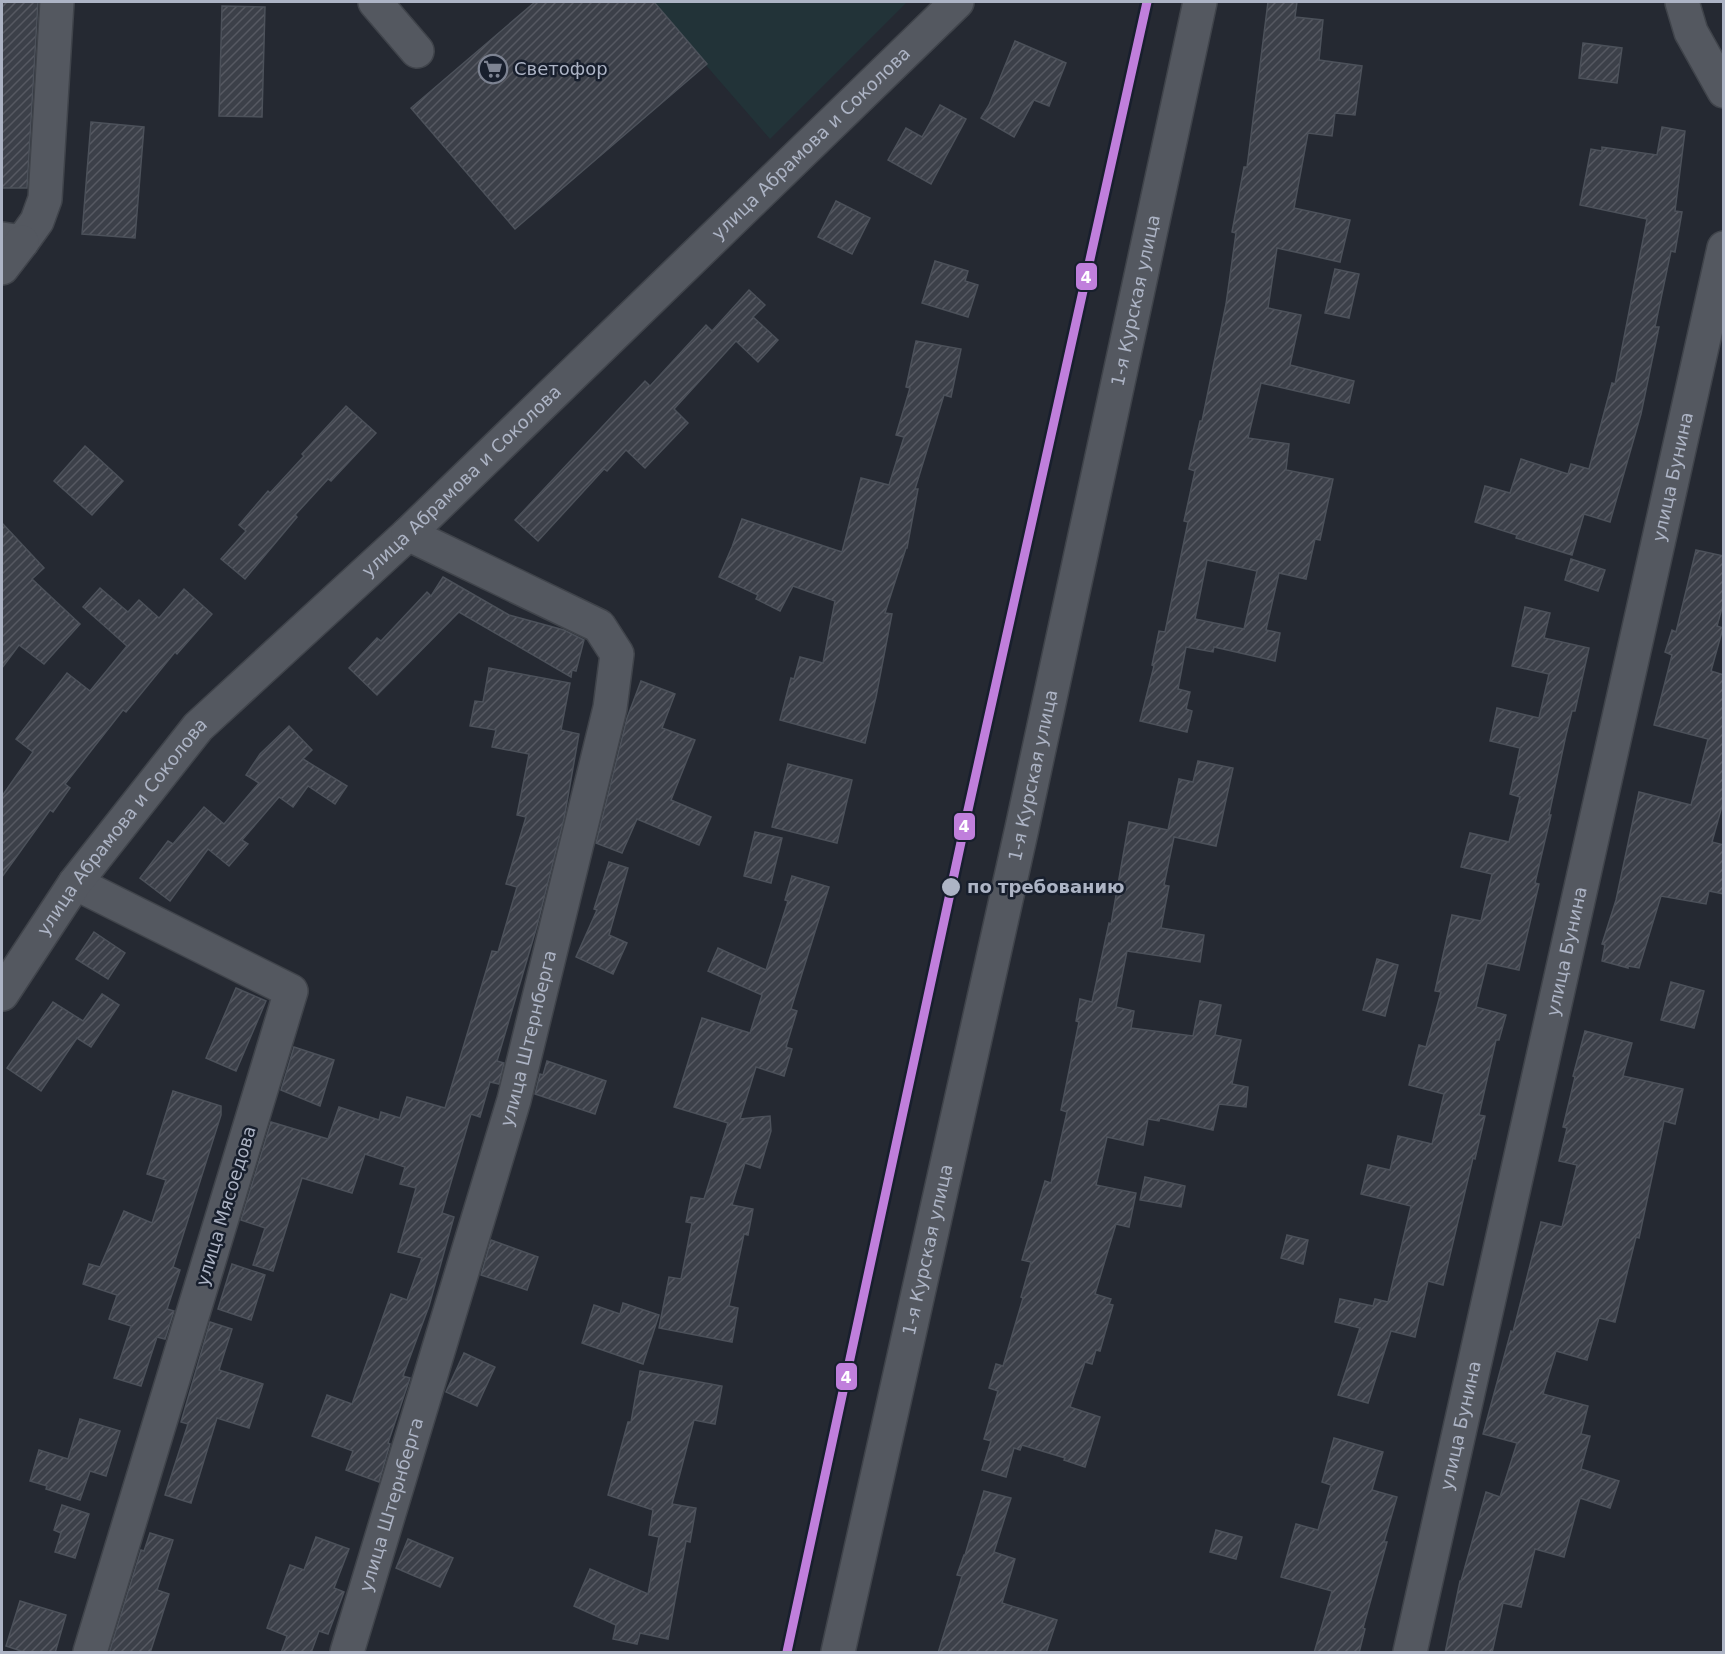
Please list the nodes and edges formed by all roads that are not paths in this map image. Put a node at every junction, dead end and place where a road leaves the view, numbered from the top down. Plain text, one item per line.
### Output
1 (57, 2) edge
2 (375, 2) edge
3 (957, 2) edge
4 (1200, 2) edge
5 (1682, 2) edge
6 (417, 51) dead end
7 (1724, 91) edge
8 (12, 240) edge
9 (1724, 248) edge
10 (2, 268) edge
11 (408, 534) junction
12 (75, 883) junction
13 (2, 994) edge
14 (90, 1653) edge
15 (347, 1653) edge
16 (838, 1653) edge
17 (1410, 1653) edge

1 - 8 street
2 - 6 street
3 - 11 street, улица Абрамова и Соколова
4 - 16 street, 1-я Курская улица
5 - 7 street
8 - 10 street
9 - 17 street, улица Бунина
11 - 12 street, улица Абрамова и Соколова
11 - 15 street, улица Штернберга
12 - 13 street, улица Абрамова и Соколова
12 - 14 street, улица Мясоедова

